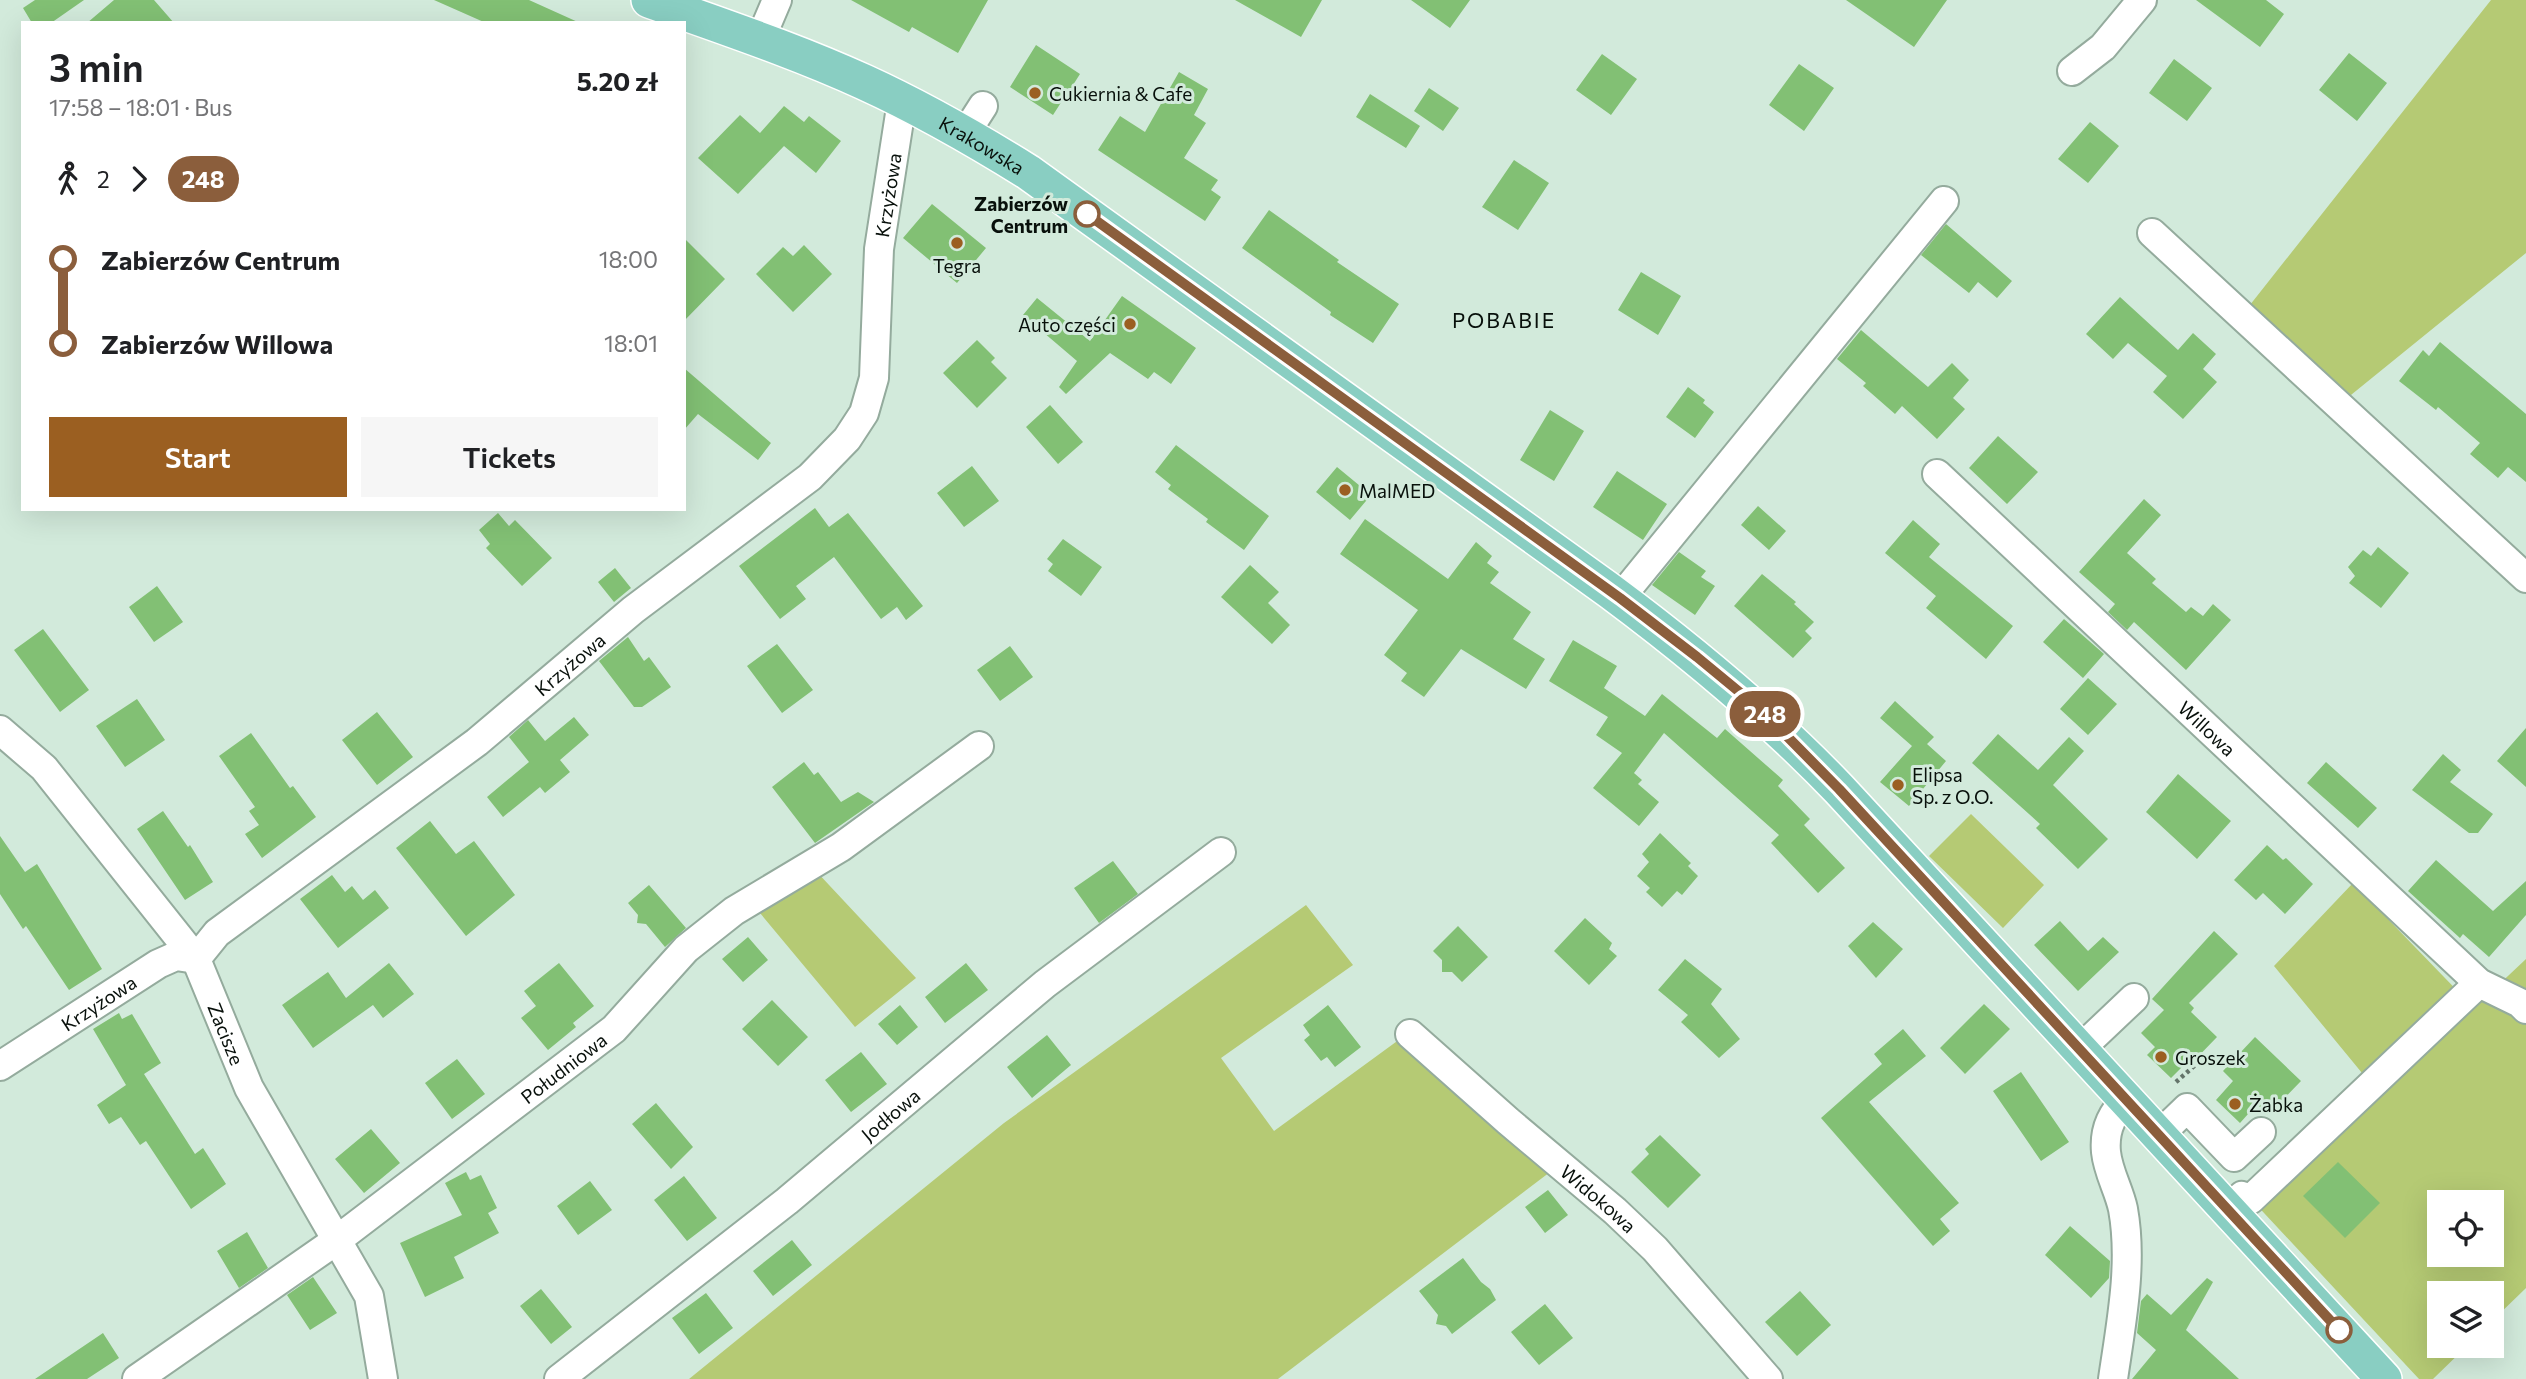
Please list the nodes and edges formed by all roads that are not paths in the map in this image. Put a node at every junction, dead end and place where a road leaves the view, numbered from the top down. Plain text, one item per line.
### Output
1 (649, 0) edge
2 (777, 0) edge
3 (2142, 0) edge
4 (760, 40) junction
5 (2072, 71) dead end
6 (902, 101) junction
7 (1944, 201) dead end
8 (2152, 233) dead end
9 (1937, 474) dead end
10 (2526, 578) edge
11 (1620, 598) junction
12 (0, 730) edge
13 (979, 746) dead end
14 (1221, 852) dead end
15 (196, 959) junction
16 (2479, 984) junction
17 (2134, 998) dead end
18 (2526, 1009) edge
19 (1410, 1034) dead end
20 (2079, 1050) junction
21 (0, 1066) edge
22 (2126, 1100) junction
23 (2262, 1132) dead end
24 (2159, 1135) junction
25 (2228, 1210) junction
26 (337, 1240) junction
27 (137, 1379) edge
28 (383, 1379) edge
29 (559, 1379) edge
30 (1769, 1379) edge
31 (2113, 1379) edge
32 (2384, 1379) edge

1 - 4 main road, Krakowska
2 - 4 street
3 - 5 street
4 - 6 main road, Krakowska
6 - 11 main road, Krakowska
6 - 15 street, Krzyżowa
7 - 11 street
8 - 10 street
9 - 16 street, Willowa
11 - 20 main road, Krakowska
12 - 15 street, Zacisze
13 - 26 street, Południowa
14 - 29 street, Jodłowa
15 - 21 street, Krzyżowa
15 - 26 street, Zacisze
16 - 18 street, Willowa
16 - 25 street
17 - 20 street
19 - 30 street, Widokowa
20 - 22 main road, Krakowska
22 - 24 main road, Krakowska
22 - 31 street
23 - 24 street
24 - 25 main road, Krakowska
25 - 32 main road, Krakowska
26 - 27 street, Południowa
26 - 28 street, Zacisze

